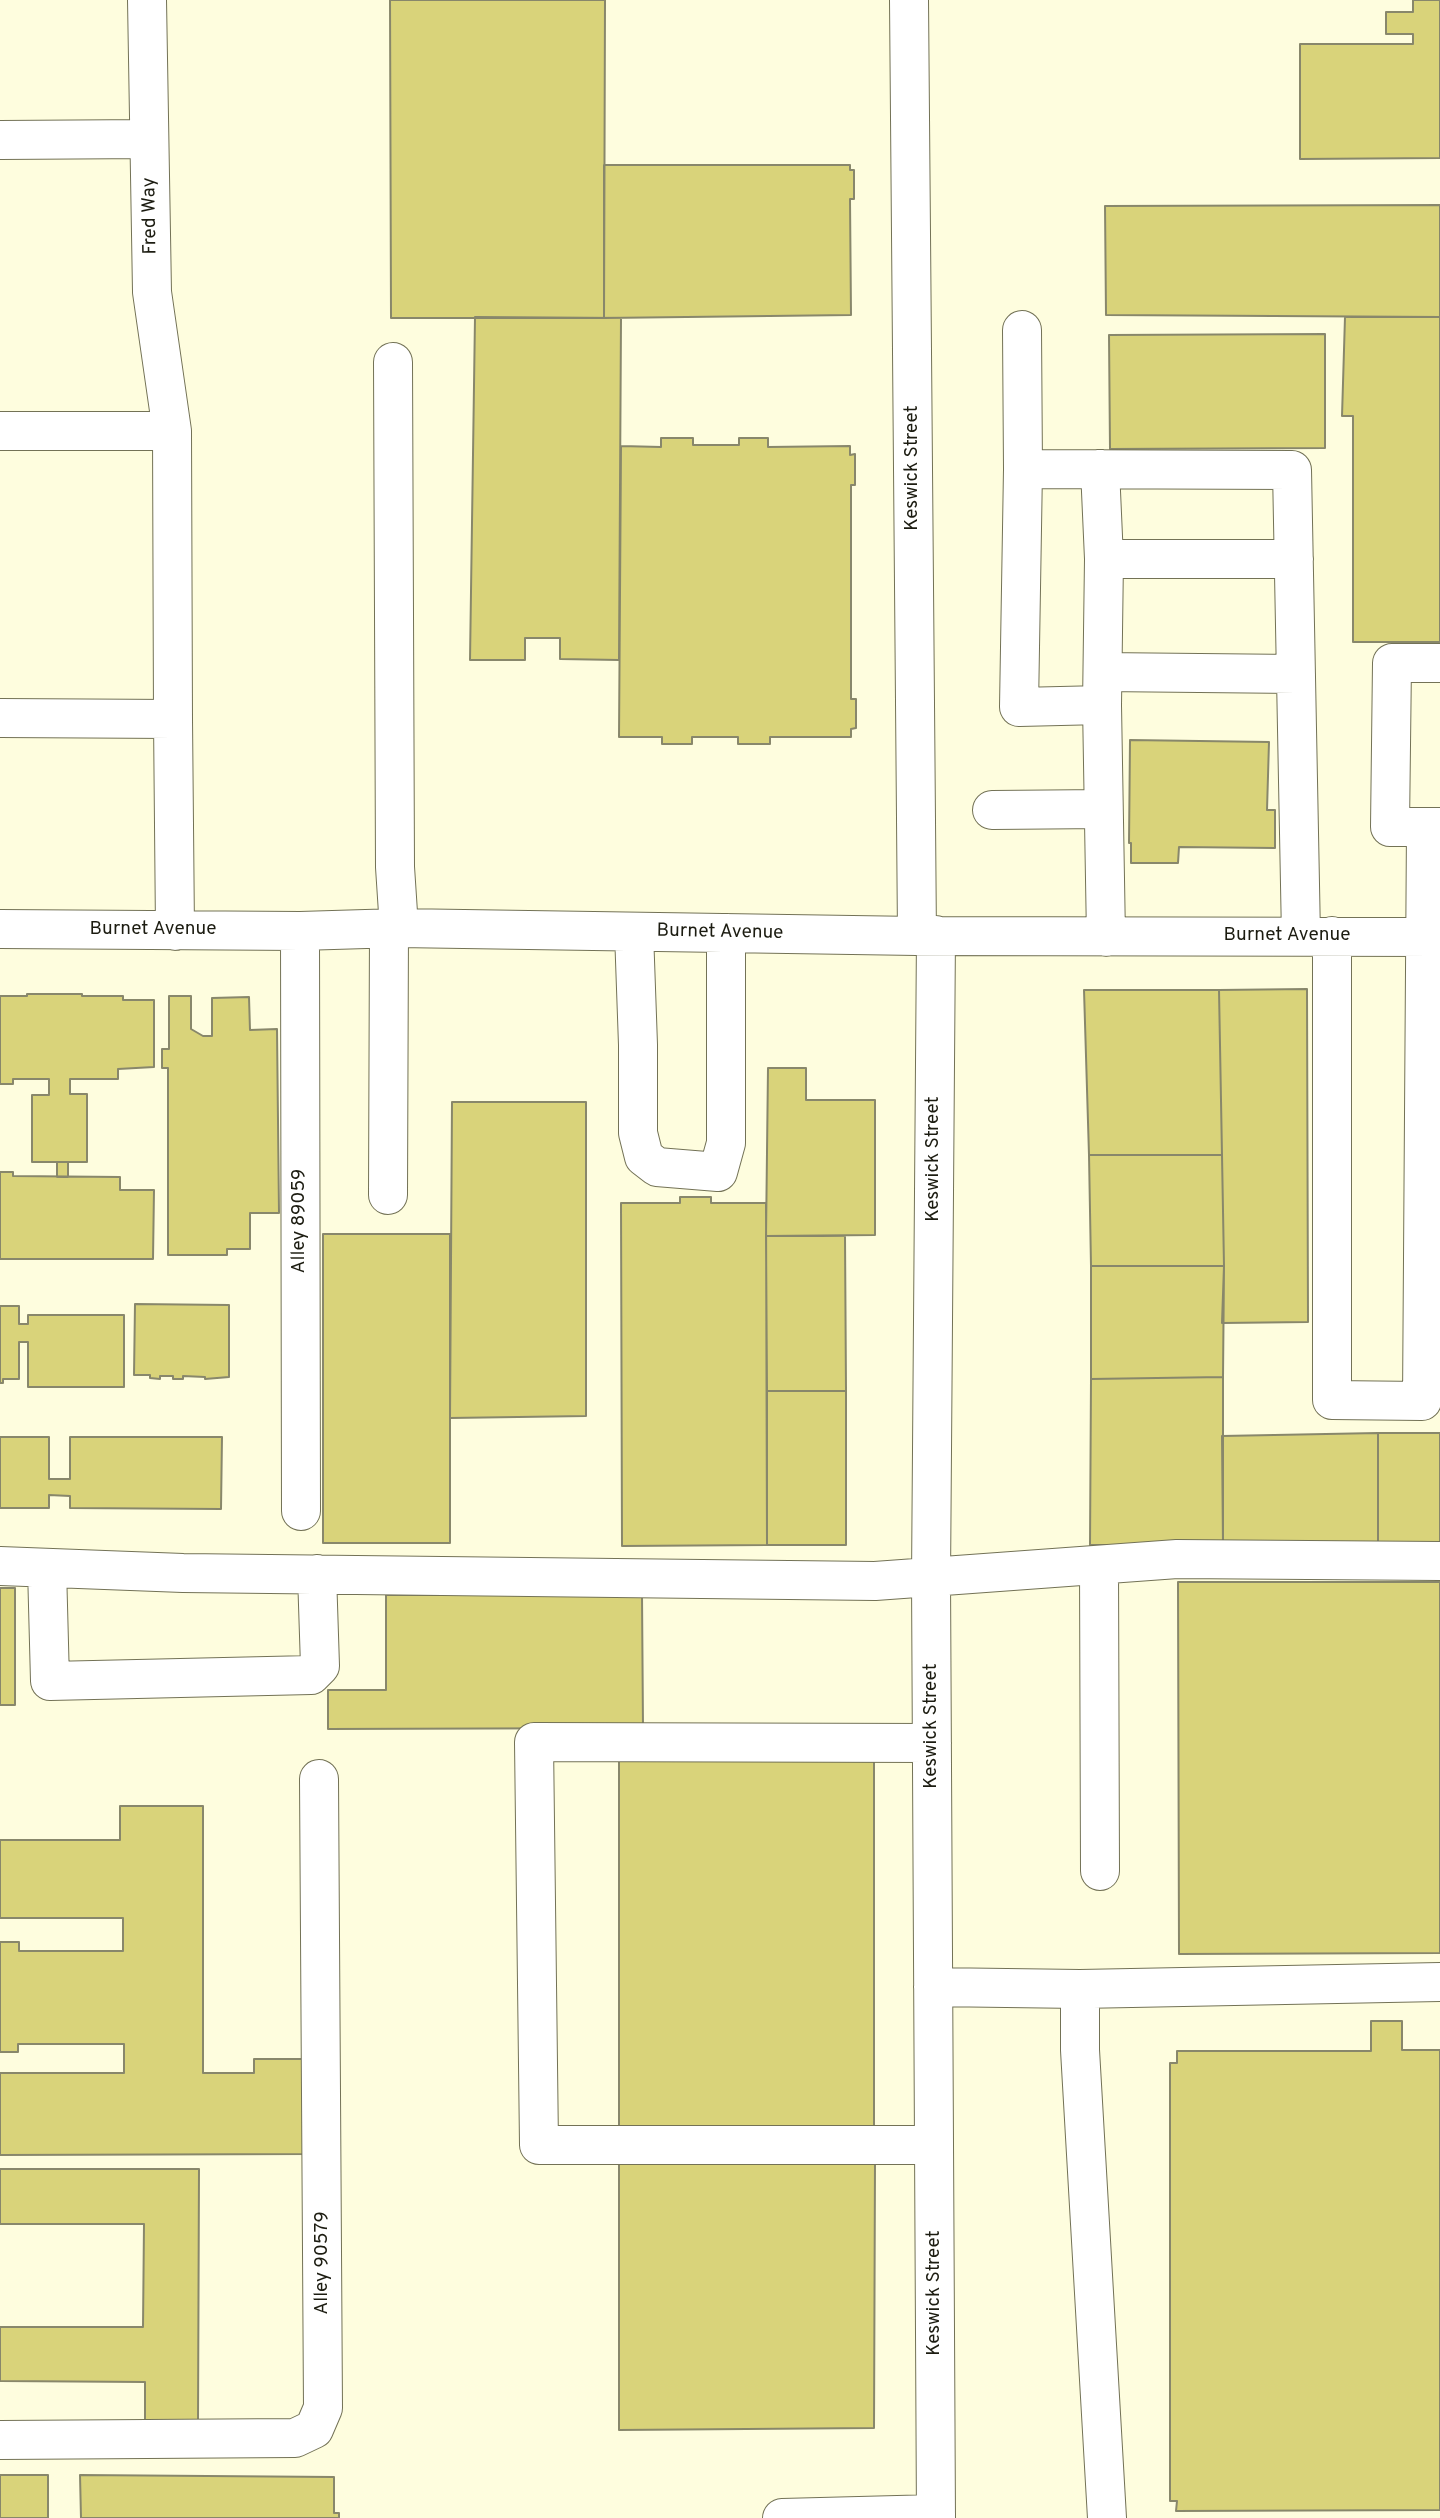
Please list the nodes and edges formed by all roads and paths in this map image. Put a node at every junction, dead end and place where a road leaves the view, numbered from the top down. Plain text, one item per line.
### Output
1 (147, 0) edge
2 (909, 0) edge
3 (149, 139) junction
4 (0, 140) edge
5 (1022, 330) dead end
6 (393, 362) dead end
7 (172, 430) junction
8 (0, 431) edge
9 (1023, 469) junction
10 (1100, 469) junction
11 (1104, 559) junction
12 (1294, 559) junction
13 (1440, 663) edge
14 (1296, 674) junction
15 (1102, 689) junction
16 (0, 718) edge
17 (173, 719) junction
18 (1103, 808) junction
19 (992, 810) dead end
20 (1433, 827) edge
21 (394, 928) junction
22 (0, 929) edge
23 (174, 931) junction
24 (300, 931) junction
25 (634, 932) junction
26 (726, 933) junction
27 (926, 935) junction
28 (1317, 936) junction
29 (1106, 937) junction
30 (1433, 937) edge
31 (388, 1195) dead end
32 (301, 1511) dead end
33 (1440, 1561) edge
34 (0, 1566) edge
35 (1099, 1566) junction
36 (47, 1568) junction
37 (317, 1574) junction
38 (932, 1578) junction
39 (932, 1743) junction
40 (319, 1779) dead end
41 (1100, 1871) dead end
42 (1440, 1982) edge
43 (933, 1987) junction
44 (1080, 1989) junction
45 (934, 2146) junction
46 (0, 2440) edge
47 (936, 2516) edge
48 (782, 2518) edge
49 (1107, 2518) edge

1 - 3 street, Fred Way
2 - 27 street, Keswick Street
3 - 4 street
3 - 7 street, Fred Way
5 - 9 street
6 - 21 street
7 - 8 street
7 - 17 street, Fred Way
9 - 10 street
9 - 15 street
10 - 11 street
10 - 12 street
11 - 12 street
11 - 15 street
12 - 14 street
13 - 20 street
14 - 15 street
14 - 28 street
15 - 18 street
16 - 17 street
17 - 23 street, Fred Way
18 - 19 street
18 - 29 street
20 - 30 street
21 - 24 street, Burnet Avenue
21 - 25 street, Burnet Avenue
21 - 31 street
22 - 23 street, Burnet Avenue
23 - 24 street, Burnet Avenue
24 - 32 street, Alley 89059
25 - 26 street, Burnet Avenue
25 - 26 street
26 - 27 street, Burnet Avenue
27 - 29 street, Burnet Avenue
27 - 38 street, Keswick Street
28 - 29 street, Burnet Avenue
28 - 30 street, Burnet Avenue
28 - 30 street
33 - 35 street
34 - 36 street
35 - 38 street
35 - 41 street
36 - 37 street
36 - 37 street
37 - 38 street
38 - 39 street, Keswick Street
39 - 43 street, Keswick Street
39 - 45 street
40 - 46 street, Alley 90579
42 - 44 street
43 - 44 street
43 - 45 street, Keswick Street
44 - 49 street
45 - 47 street, Keswick Street
47 - 48 street

